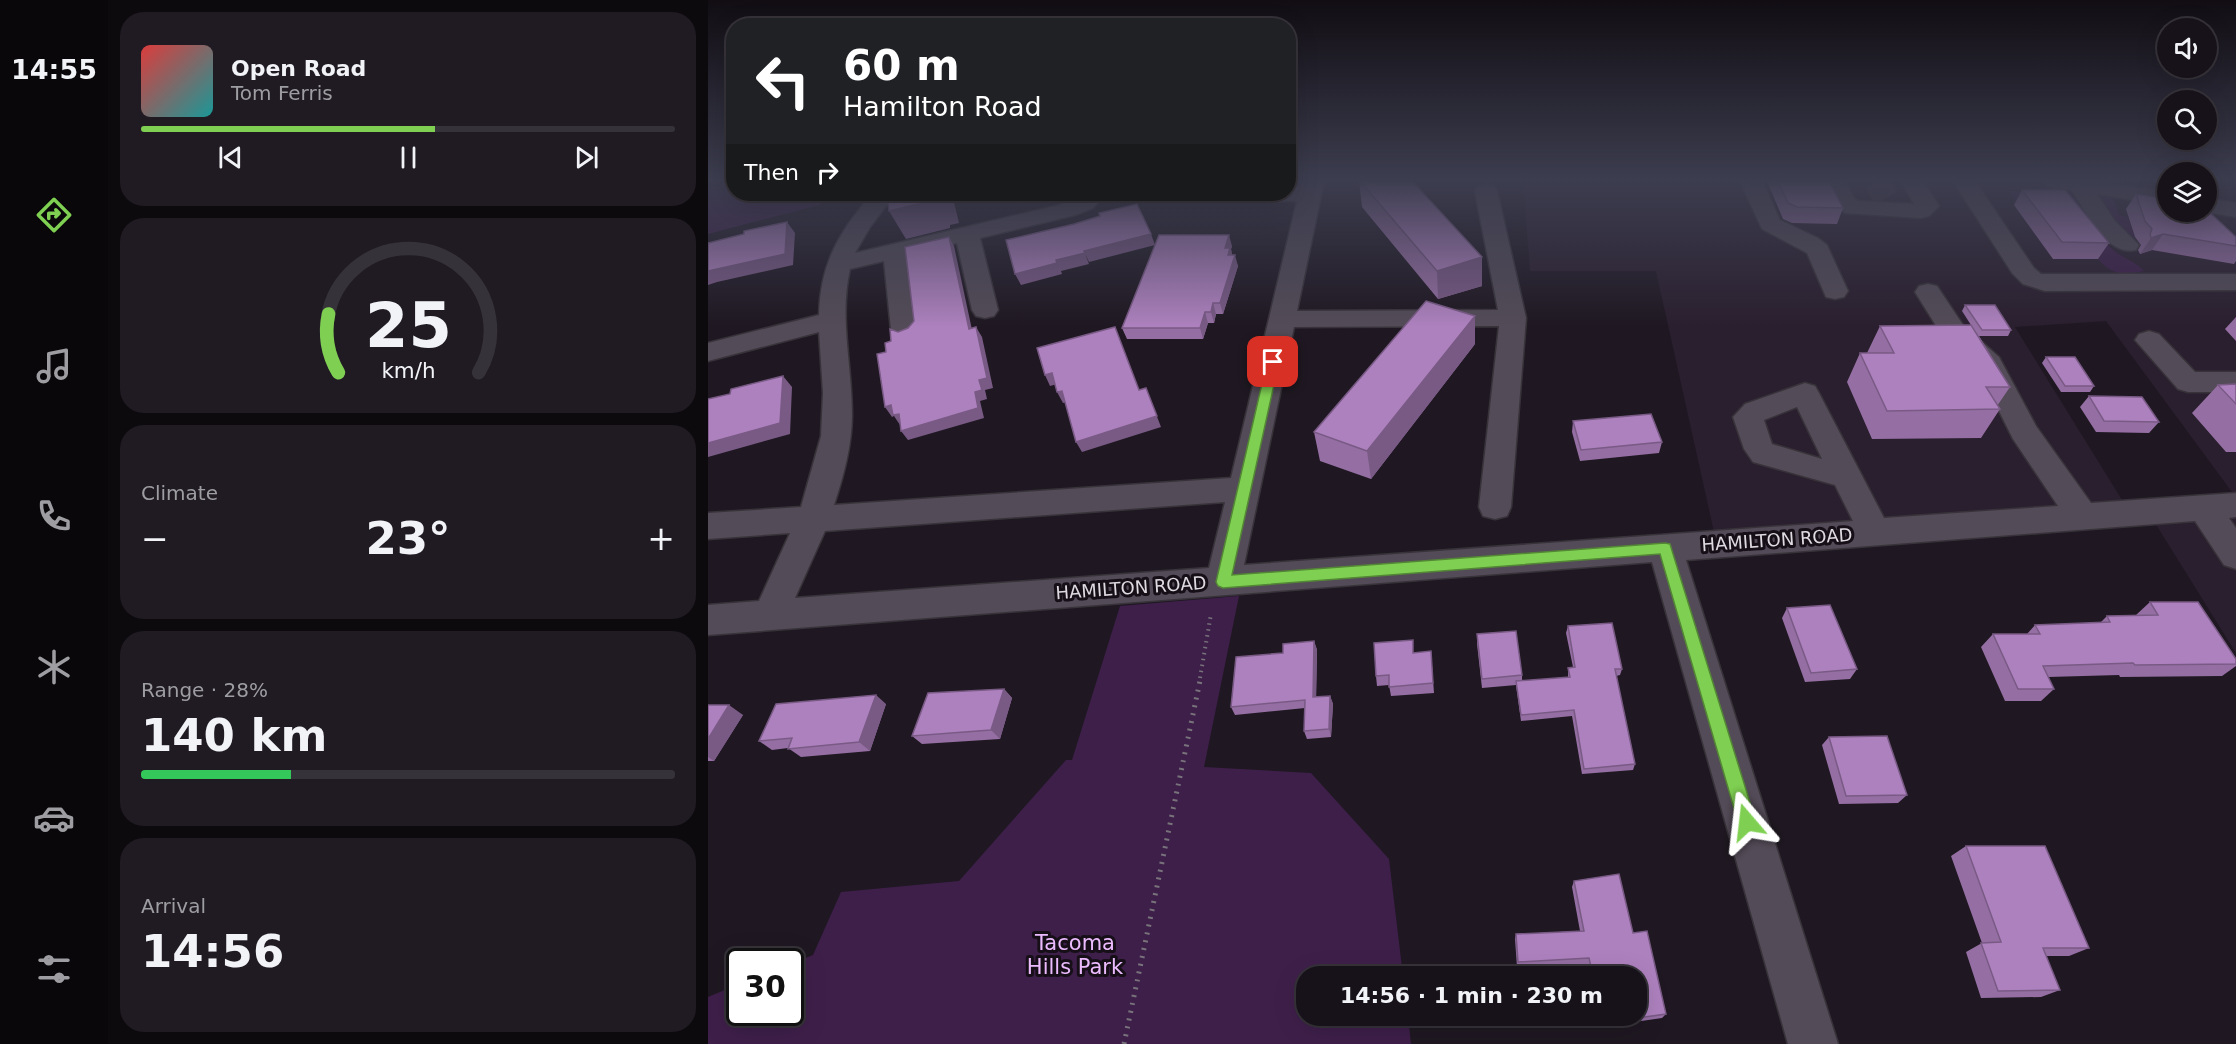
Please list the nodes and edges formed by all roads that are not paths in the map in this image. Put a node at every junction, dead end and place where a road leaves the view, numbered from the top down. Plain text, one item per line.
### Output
1 (858, 230) edge
2 (981, 230) edge
3 (1302, 230) edge
4 (1494, 230) edge
5 (1781, 230) edge
6 (1996, 230) edge
7 (2111, 230) edge
8 (967, 233) junction
9 (894, 250) junction
10 (838, 264) junction
11 (2190, 282) junction
12 (2236, 282) edge
13 (1835, 291) dead end
14 (1928, 292) dead end
15 (985, 310) dead end
16 (1513, 318) junction
17 (1282, 319) junction
18 (834, 320) junction
19 (904, 330) edge
20 (2149, 340) dead end
21 (708, 352) edge
22 (2236, 382) edge
23 (1847, 477) dead end
24 (1244, 489) junction
25 (2236, 505) edge
26 (1495, 507) dead end
27 (2203, 507) junction
28 (2082, 516) junction
29 (815, 519) junction
30 (708, 526) edge
31 (1875, 532) junction
32 (1665, 548) junction
33 (2236, 555) edge
34 (1223, 582) junction
35 (770, 615) junction
36 (708, 620) edge
37 (1813, 1044) edge

1 - 10 street
2 - 8 street
3 - 17 street
4 - 16 street
5 - 13 street
6 - 11 street
7 - 11 street
8 - 9 street
8 - 15 street
9 - 10 street
9 - 19 street
10 - 18 street
11 - 12 street
14 - 28 street
16 - 17 street
16 - 26 street
17 - 24 street
18 - 21 street
18 - 29 street
20 - 22 street
23 - 31 street
24 - 29 street
24 - 34 street
25 - 27 street, HAMILTON ROAD
27 - 28 street, HAMILTON ROAD
27 - 33 street
28 - 31 street, HAMILTON ROAD
29 - 30 street
29 - 35 street
31 - 32 street, HAMILTON ROAD
32 - 34 street, HAMILTON ROAD
32 - 37 street
34 - 35 street, HAMILTON ROAD
35 - 36 street, HAMILTON ROAD

